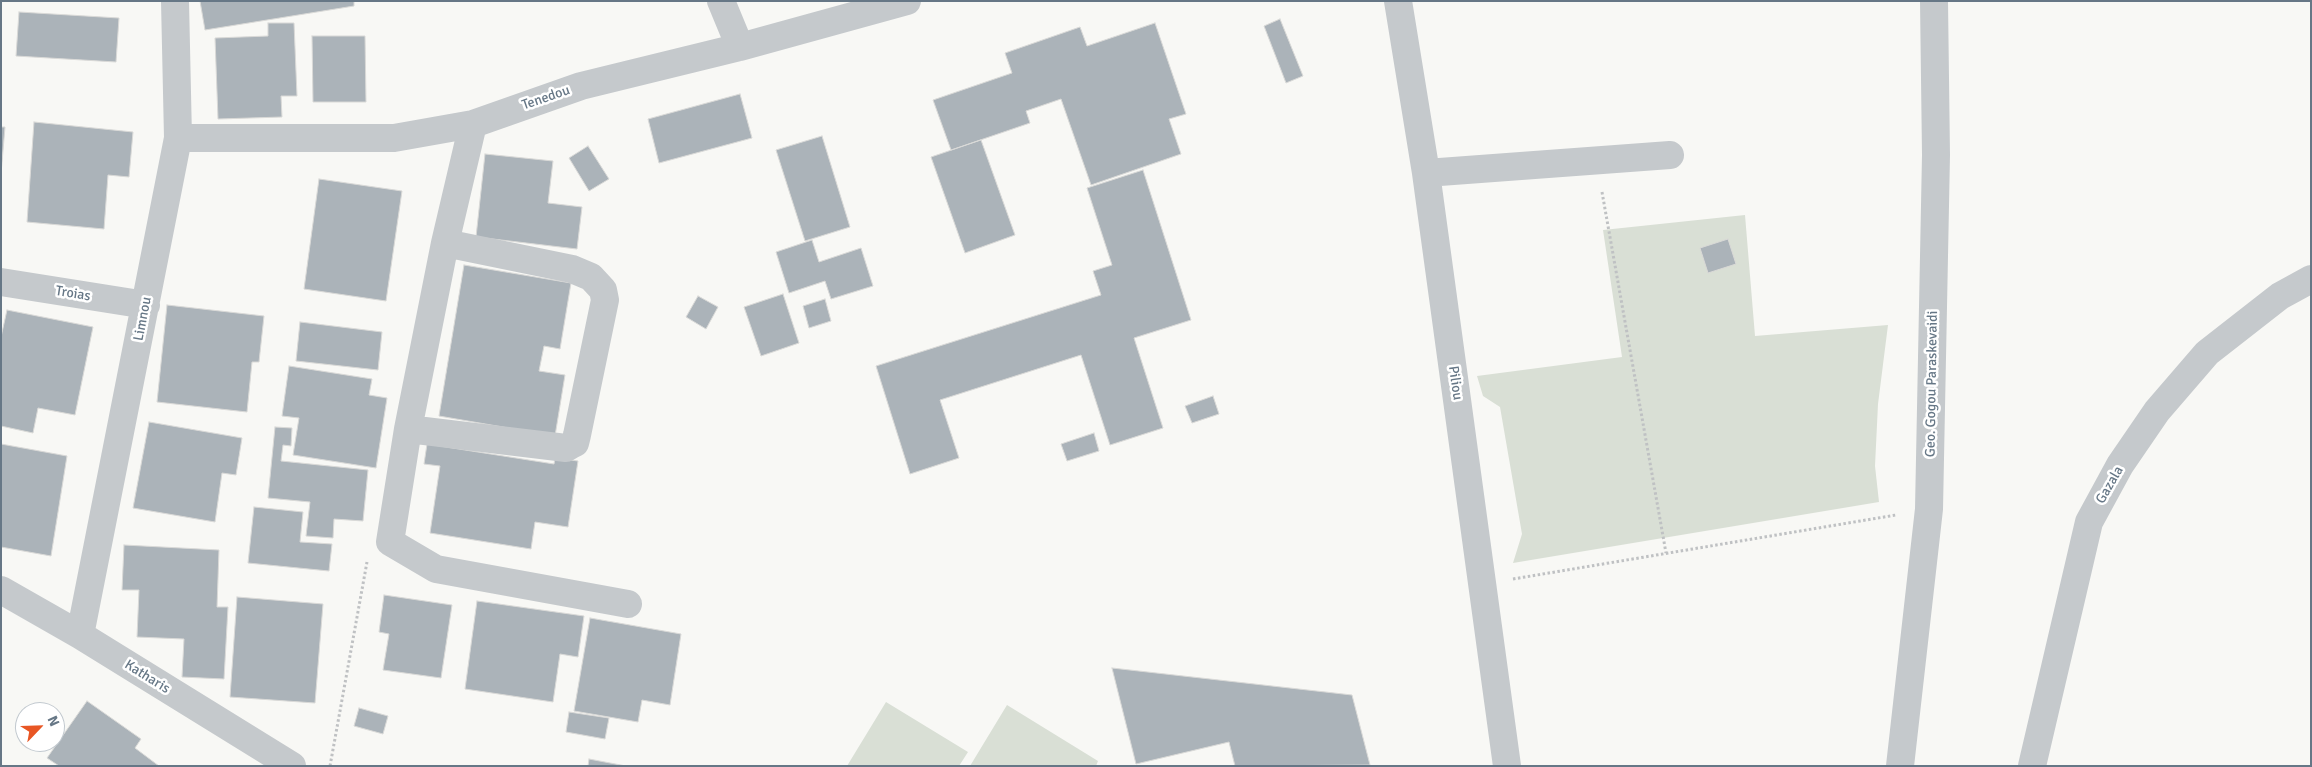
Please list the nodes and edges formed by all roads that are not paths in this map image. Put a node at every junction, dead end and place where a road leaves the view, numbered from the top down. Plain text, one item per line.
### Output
1 (175, 1) edge
2 (720, 1) edge
3 (907, 1) edge
4 (1398, 1) edge
5 (1934, 1) edge
6 (740, 47) junction
7 (473, 124) junction
8 (178, 138) junction
9 (1670, 155) dead end
10 (1426, 173) junction
11 (445, 243) junction
12 (2311, 279) edge
13 (1, 282) edge
14 (146, 305) junction
15 (408, 429) junction
16 (1, 590) edge
17 (628, 604) dead end
18 (80, 635) junction
19 (292, 766) edge
20 (1508, 766) edge
21 (1900, 766) edge
22 (2032, 766) edge

1 - 8 street, Limnou
2 - 6 street
3 - 6 street, Tenedou
4 - 10 street, Piliou
5 - 21 street, Geo. Gogou Paraskevaidi
6 - 7 street, Tenedou
7 - 8 street, Tenedou
7 - 11 street
8 - 14 street, Limnou
9 - 10 street
10 - 20 street, Piliou
11 - 15 street
11 - 15 street
12 - 22 street, Gazala
13 - 14 street, Troias
14 - 18 street, Limnou
15 - 17 street
16 - 18 street, Katharis
18 - 19 street, Katharis

